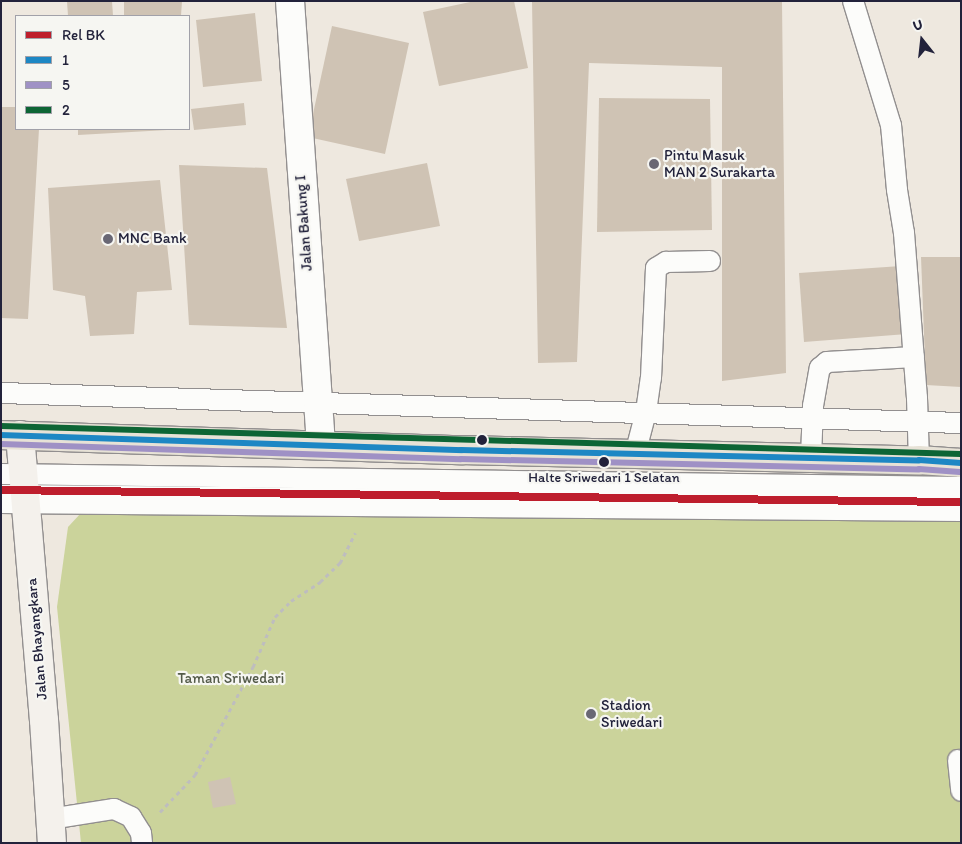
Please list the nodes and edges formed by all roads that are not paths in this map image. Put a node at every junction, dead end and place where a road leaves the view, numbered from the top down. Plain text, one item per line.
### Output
1 (290, 1) edge
2 (853, 1) edge
3 (710, 260) dead end
4 (914, 357) junction
5 (1, 393) edge
6 (317, 404) junction
7 (646, 412) junction
8 (812, 419) junction
9 (918, 423) junction
10 (961, 423) edge
11 (10, 435) edge
12 (320, 445) junction
13 (635, 454) junction
14 (811, 458) junction
15 (919, 460) junction
16 (961, 463) edge
17 (13, 487) edge
18 (961, 487) edge
19 (961, 507) edge
20 (958, 760) dead end
21 (961, 791) edge
22 (51, 831) edge
23 (142, 838) edge

1 - 6 street, Jalan Bakung I
2 - 4 lane
3 - 7 lane
4 - 8 lane
4 - 9 lane
5 - 6 lane
6 - 7 lane
6 - 12 street, Jalan Bakung I
7 - 8 lane
7 - 13 lane
8 - 9 lane
8 - 14 lane
9 - 10 lane
9 - 15 lane
11 - 12 main road
11 - 17 main road, Jalan Bhayangkara
12 - 13 main road
13 - 14 main road
14 - 15 main road
15 - 16 main road
17 - 18 lane
17 - 19 street
17 - 22 main road, Jalan Bhayangkara
20 - 21 lane
22 - 23 lane

